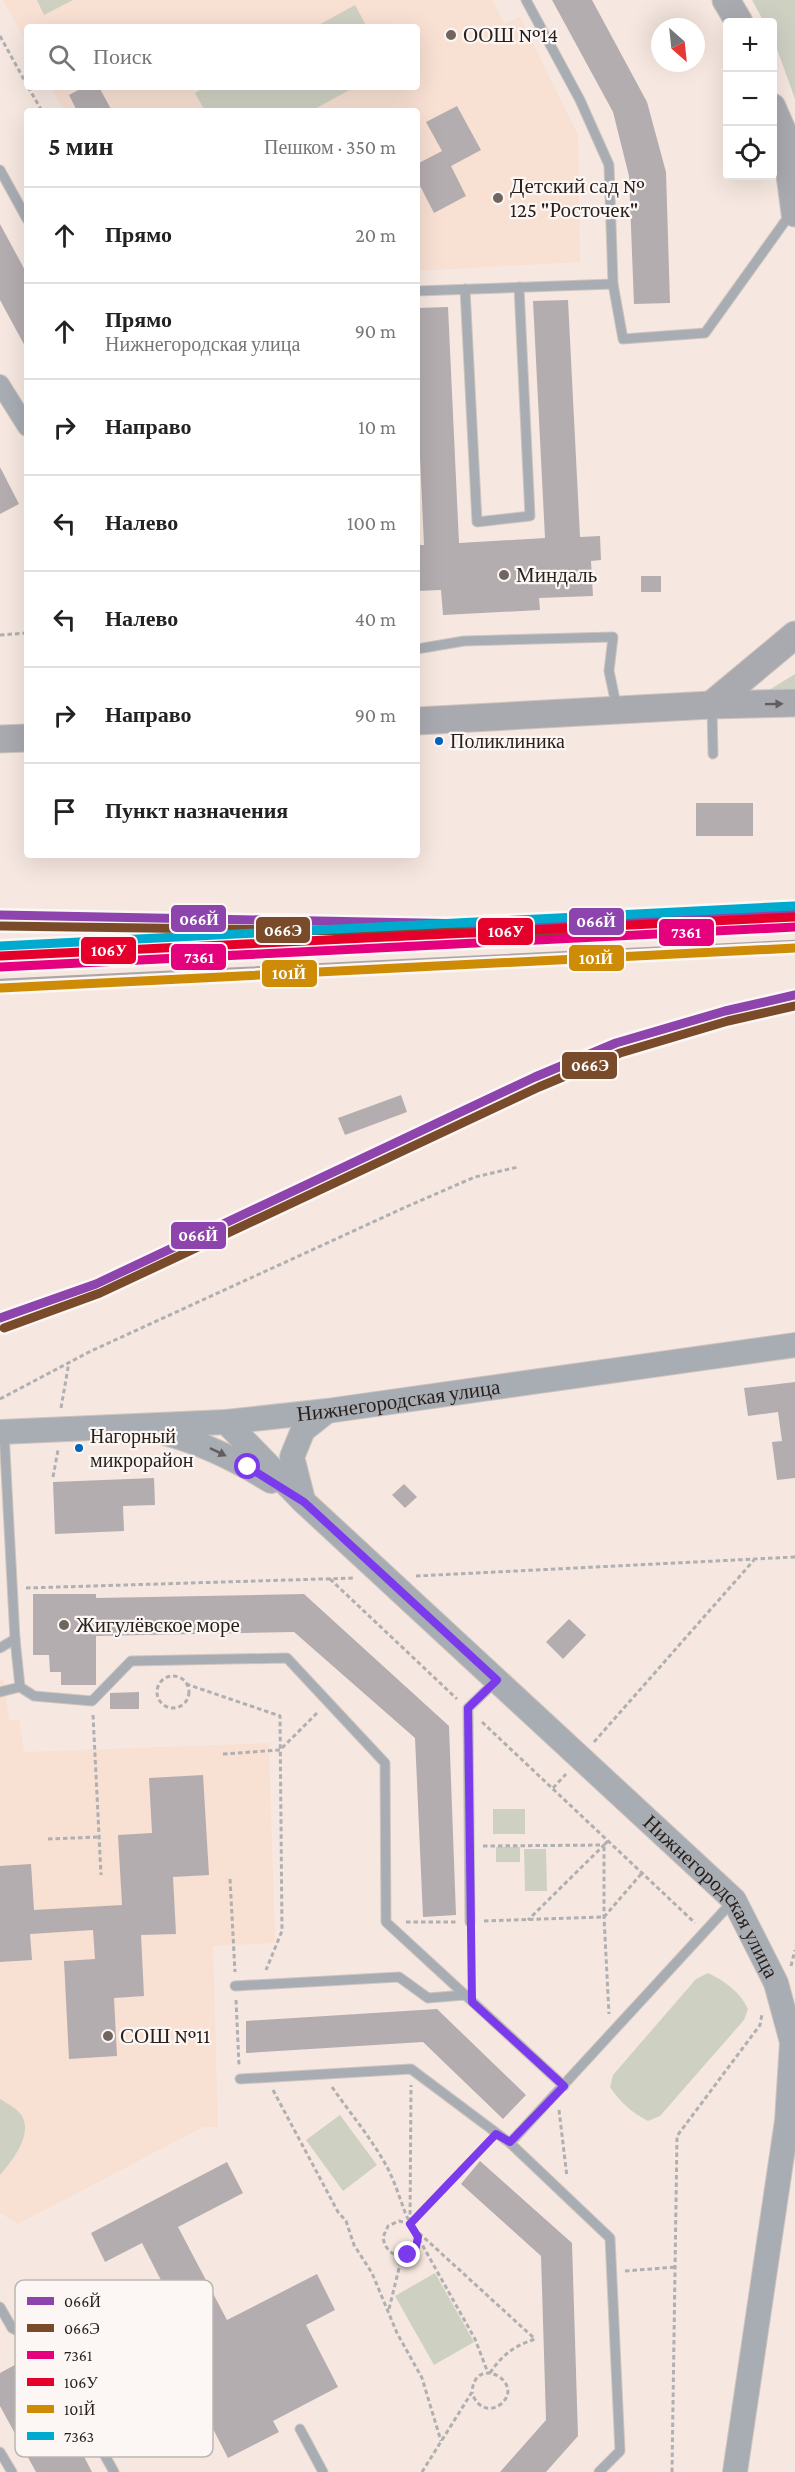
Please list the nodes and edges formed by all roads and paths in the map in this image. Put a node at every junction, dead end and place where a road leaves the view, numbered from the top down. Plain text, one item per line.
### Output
1 (526, 0) edge
2 (726, 0) edge
3 (736, 18) edge
4 (0, 36) edge
5 (24, 79) edge
6 (30, 90) edge
7 (40, 108) edge
8 (777, 119) edge
9 (0, 170) edge
10 (795, 211) edge
11 (24, 214) edge
12 (613, 284) junction
13 (519, 287) junction
14 (465, 290) junction
15 (420, 291) edge
16 (0, 384) edge
17 (24, 422) edge
18 (24, 633) edge
19 (0, 635) edge
20 (795, 635) edge
21 (420, 648) edge
22 (795, 652) edge
23 (795, 703) edge
24 (711, 705) junction
25 (617, 711) junction
26 (420, 721) edge
27 (24, 738) edge
28 (0, 739) edge
29 (713, 754) dead end
30 (518, 1167) dead end
31 (795, 1345) edge
32 (0, 1399) edge
33 (327, 1411) junction
34 (226, 1422) junction
35 (142, 1427) junction
36 (2, 1432) edge
37 (304, 1502) junction
38 (754, 1559) dead end
39 (330, 1579) dead end
40 (15, 1639) junction
41 (0, 1648) edge
42 (497, 1680) junction
43 (186, 1684) junction
44 (20, 1687) junction
45 (0, 1692) edge
46 (92, 1701) junction
47 (328, 1702) junction
48 (468, 1708) junction
49 (280, 1750) junction
50 (223, 1754) dead end
51 (581, 1757) junction
52 (553, 1788) junction
53 (99, 1837) junction
54 (48, 1839) dead end
55 (609, 1841) junction
56 (604, 1845) junction
57 (470, 1846) junction
58 (642, 1873) junction
59 (100, 1875) dead end
60 (230, 1879) dead end
61 (734, 1900) junction
62 (604, 1917) junction
63 (527, 1920) junction
64 (386, 1922) junction
65 (470, 1922) junction
66 (705, 1932) junction
67 (795, 1950) edge
68 (777, 1983) junction
69 (236, 1986) junction
70 (468, 1999) junction
71 (610, 2035) junction
72 (411, 2069) junction
73 (324, 2074) junction
74 (267, 2078) junction
75 (240, 2079) joint
76 (564, 2086) junction
77 (557, 2094) junction
78 (496, 2134) junction
79 (510, 2142) junction
80 (570, 2200) junction
81 (410, 2224) junction
82 (417, 2232) junction
83 (418, 2237) junction
84 (402, 2256) junction
85 (676, 2266) junction
86 (612, 2272) junction
87 (0, 2307) edge
88 (388, 2310) junction
89 (15, 2330) edge
90 (489, 2373) junction
91 (472, 2392) junction
92 (300, 2429) dead end
93 (441, 2441) junction
94 (0, 2451) edge
95 (106, 2457) edge
96 (12, 2472) edge
97 (114, 2472) edge
98 (323, 2472) edge
99 (422, 2472) edge
100 (599, 2472) edge
101 (672, 2472) edge
102 (735, 2472) edge

1 - 12 lane
2 - 3 main road
4 - 5 path
6 - 7 path
8 - 10 main road
9 - 11 lane
10 - 12 lane
12 - 13 lane
13 - 14 lane
13 - 14 lane
14 - 15 lane
16 - 17 street
18 - 19 path
20 - 24 main road
21 - 25 lane
22 - 24 main road
24 -> 23 main road
24 - 25 main road
24 - 29 lane
25 - 26 main road
27 - 28 main road
30 - 32 path
31 - 33 street, Нижнегородская улица
33 - 34 street, Нижнегородская улица
33 - 37 street
34 - 35 street, Нижнегородская улица
34 - 37 street
35 - 36 street, Нижнегородская улица
35 -> 37 street
36 - 40 lane
37 - 42 street, Нижнегородская улица
38 - 51 path
39 - 48 path
40 - 41 lane
40 - 44 lane
42 - 48 lane
42 - 51 street, Нижнегородская улица
43 - 43 path
43 - 49 path
44 - 45 lane
44 - 46 lane
46 - 47 lane
46 - 53 path
47 - 49 path
47 - 64 lane
48 - 52 path
48 - 57 lane
49 - 50 path
49 - 69 path
51 - 52 path
51 - 61 street, Нижнегородская улица
52 - 55 path
53 - 54 path
53 - 59 path
55 - 56 path
55 - 58 path
56 - 57 path
56 - 62 path
56 - 63 path
57 - 65 lane
58 - 62 path
58 - 66 path
60 - 69 path
61 - 66 lane
61 - 68 street, Нижнегородская улица
62 - 63 path
62 - 71 path
63 - 65 path
64 - 65 path
64 - 70 lane
65 - 70 path
66 - 71 lane
67 - 68 path
68 - 85 path
68 - 102 street, Нижнегородская улица
69 - 70 lane
69 - 75 path
70 - 76 lane
71 - 76 lane
72 - 73 lane
72 - 78 lane
72 - 81 path
73 - 74 lane
73 - 81 path
74 - 75 lane
74 - 88 path
76 - 77 lane
77 - 79 lane
77 - 80 path
78 - 79 lane
78 - 81 path
79 - 80 lane
80 - 86 lane
81 - 82 path
81 - 84 path
82 - 83 path
82 - 90 path
83 - 84 path
83 - 90 path
84 - 88 path
85 - 86 path
85 - 101 path
86 - 100 lane
87 - 89 lane
88 - 93 path
90 - 91 path
90 - 91 path
91 - 93 path
92 - 98 lane
93 - 99 path
94 - 96 lane
95 - 97 lane

